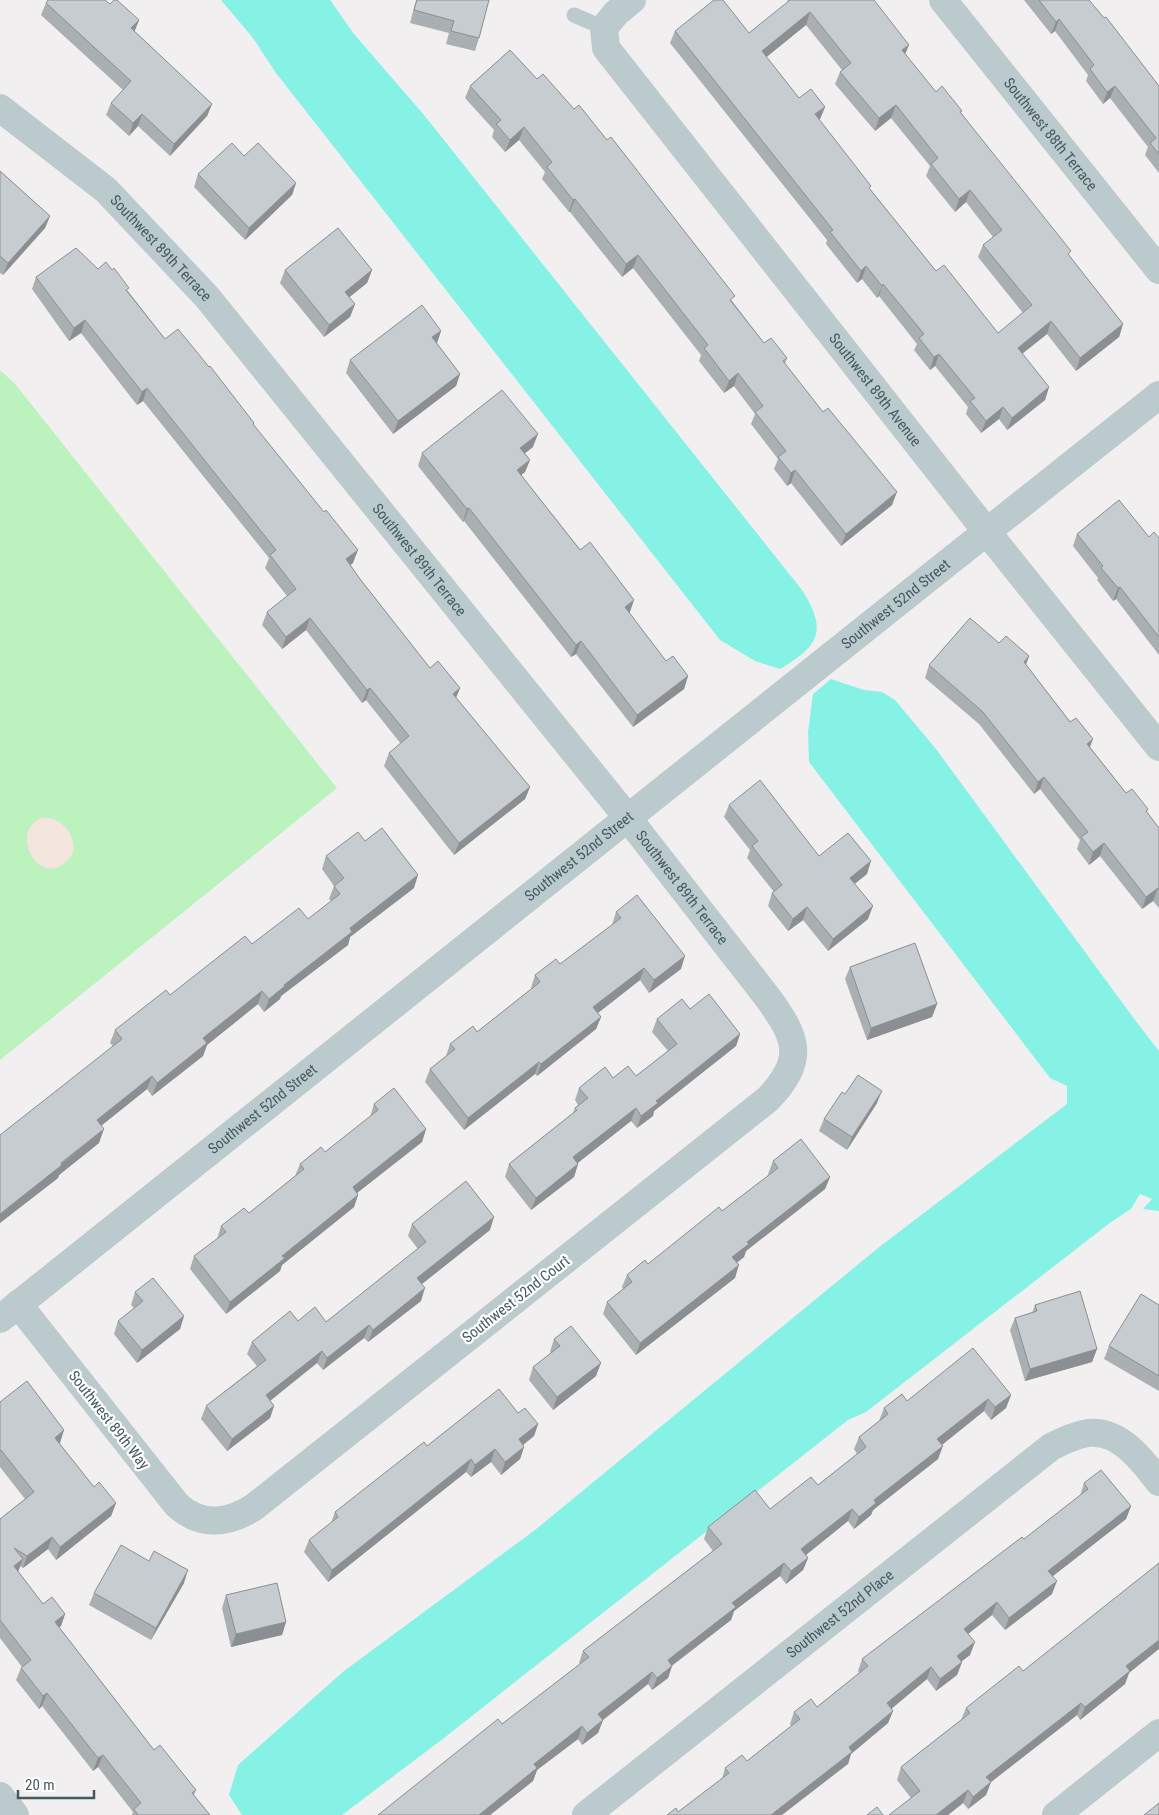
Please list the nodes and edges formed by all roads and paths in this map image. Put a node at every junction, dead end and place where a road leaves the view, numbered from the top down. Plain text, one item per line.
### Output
1 (632, 0) edge
2 (943, 0) edge
3 (574, 15) dead end
4 (604, 28) junction
5 (0, 108) edge
6 (1159, 270) edge
7 (1159, 395) edge
8 (987, 532) junction
9 (1159, 747) edge
10 (627, 817) junction
11 (793, 1050) joint
12 (9, 1312) edge
13 (1159, 1482) edge
14 (211, 1521) joint
15 (1159, 1733) edge
16 (0, 1796) edge
17 (15, 1815) edge
18 (586, 1815) edge
19 (1056, 1815) edge

1 - 4 street
2 - 6 street, Southwest 88th Terrace
3 - 4 lane
4 - 8 street, Southwest 89th Avenue
5 - 10 street, Southwest 89th Terrace
7 - 8 street, Southwest 52nd Street
8 - 9 street, Southwest 89th Avenue
8 - 10 street, Southwest 52nd Street
10 - 11 street, Southwest 89th Terrace
10 - 12 street, Southwest 52nd Street
11 - 14 street, Southwest 52nd Court
12 - 14 street, Southwest 89th Way
13 - 18 street, Southwest 52nd Place
15 - 19 street
16 - 17 street

